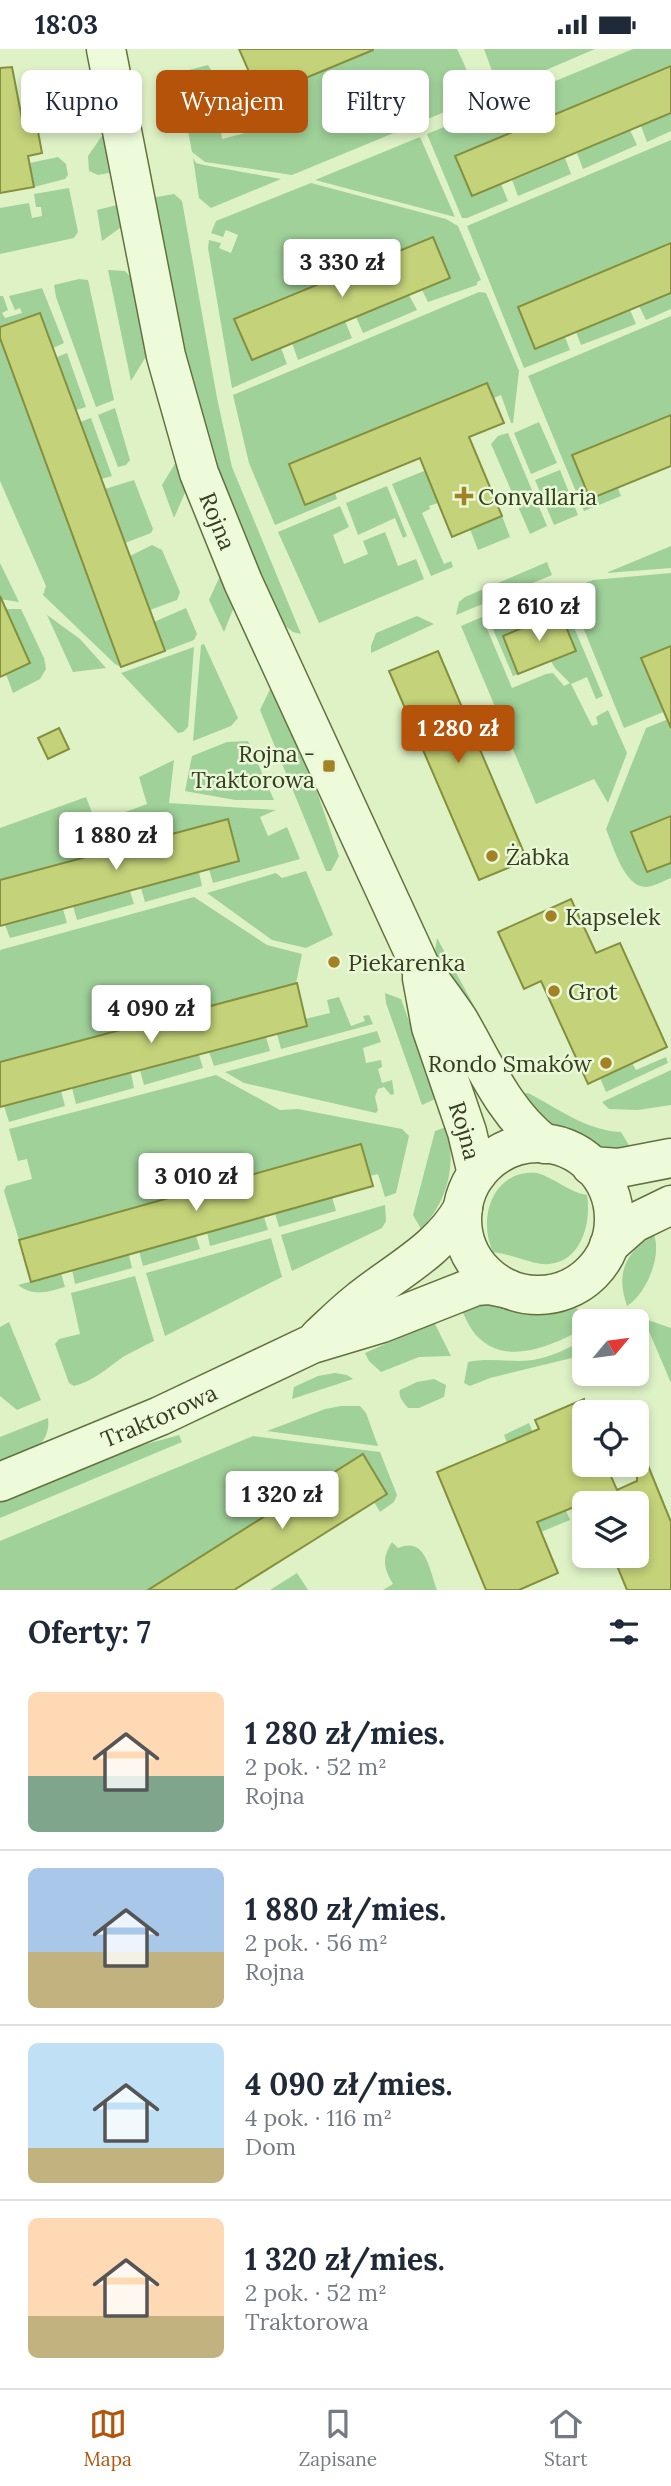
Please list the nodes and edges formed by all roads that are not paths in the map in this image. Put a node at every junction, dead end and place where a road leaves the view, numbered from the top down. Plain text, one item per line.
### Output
1 (106, 49) edge
2 (419, 966) junction
3 (545, 1144) junction
4 (671, 1158) edge
5 (591, 1166) junction
6 (470, 1191) junction
7 (671, 1205) edge
8 (609, 1245) junction
9 (508, 1289) junction
10 (312, 1344) junction
11 (0, 1482) edge

1 - 2 street, Rojna
2 - 3 street, Rojna
2 - 6 street, Rojna
3 - 5 street
3 - 6 street
4 - 5 street
5 - 8 street
6 - 9 street
6 - 10 street, Traktorowa
7 - 8 street
8 - 9 street
9 - 10 street, Traktorowa
10 - 11 street, Traktorowa

